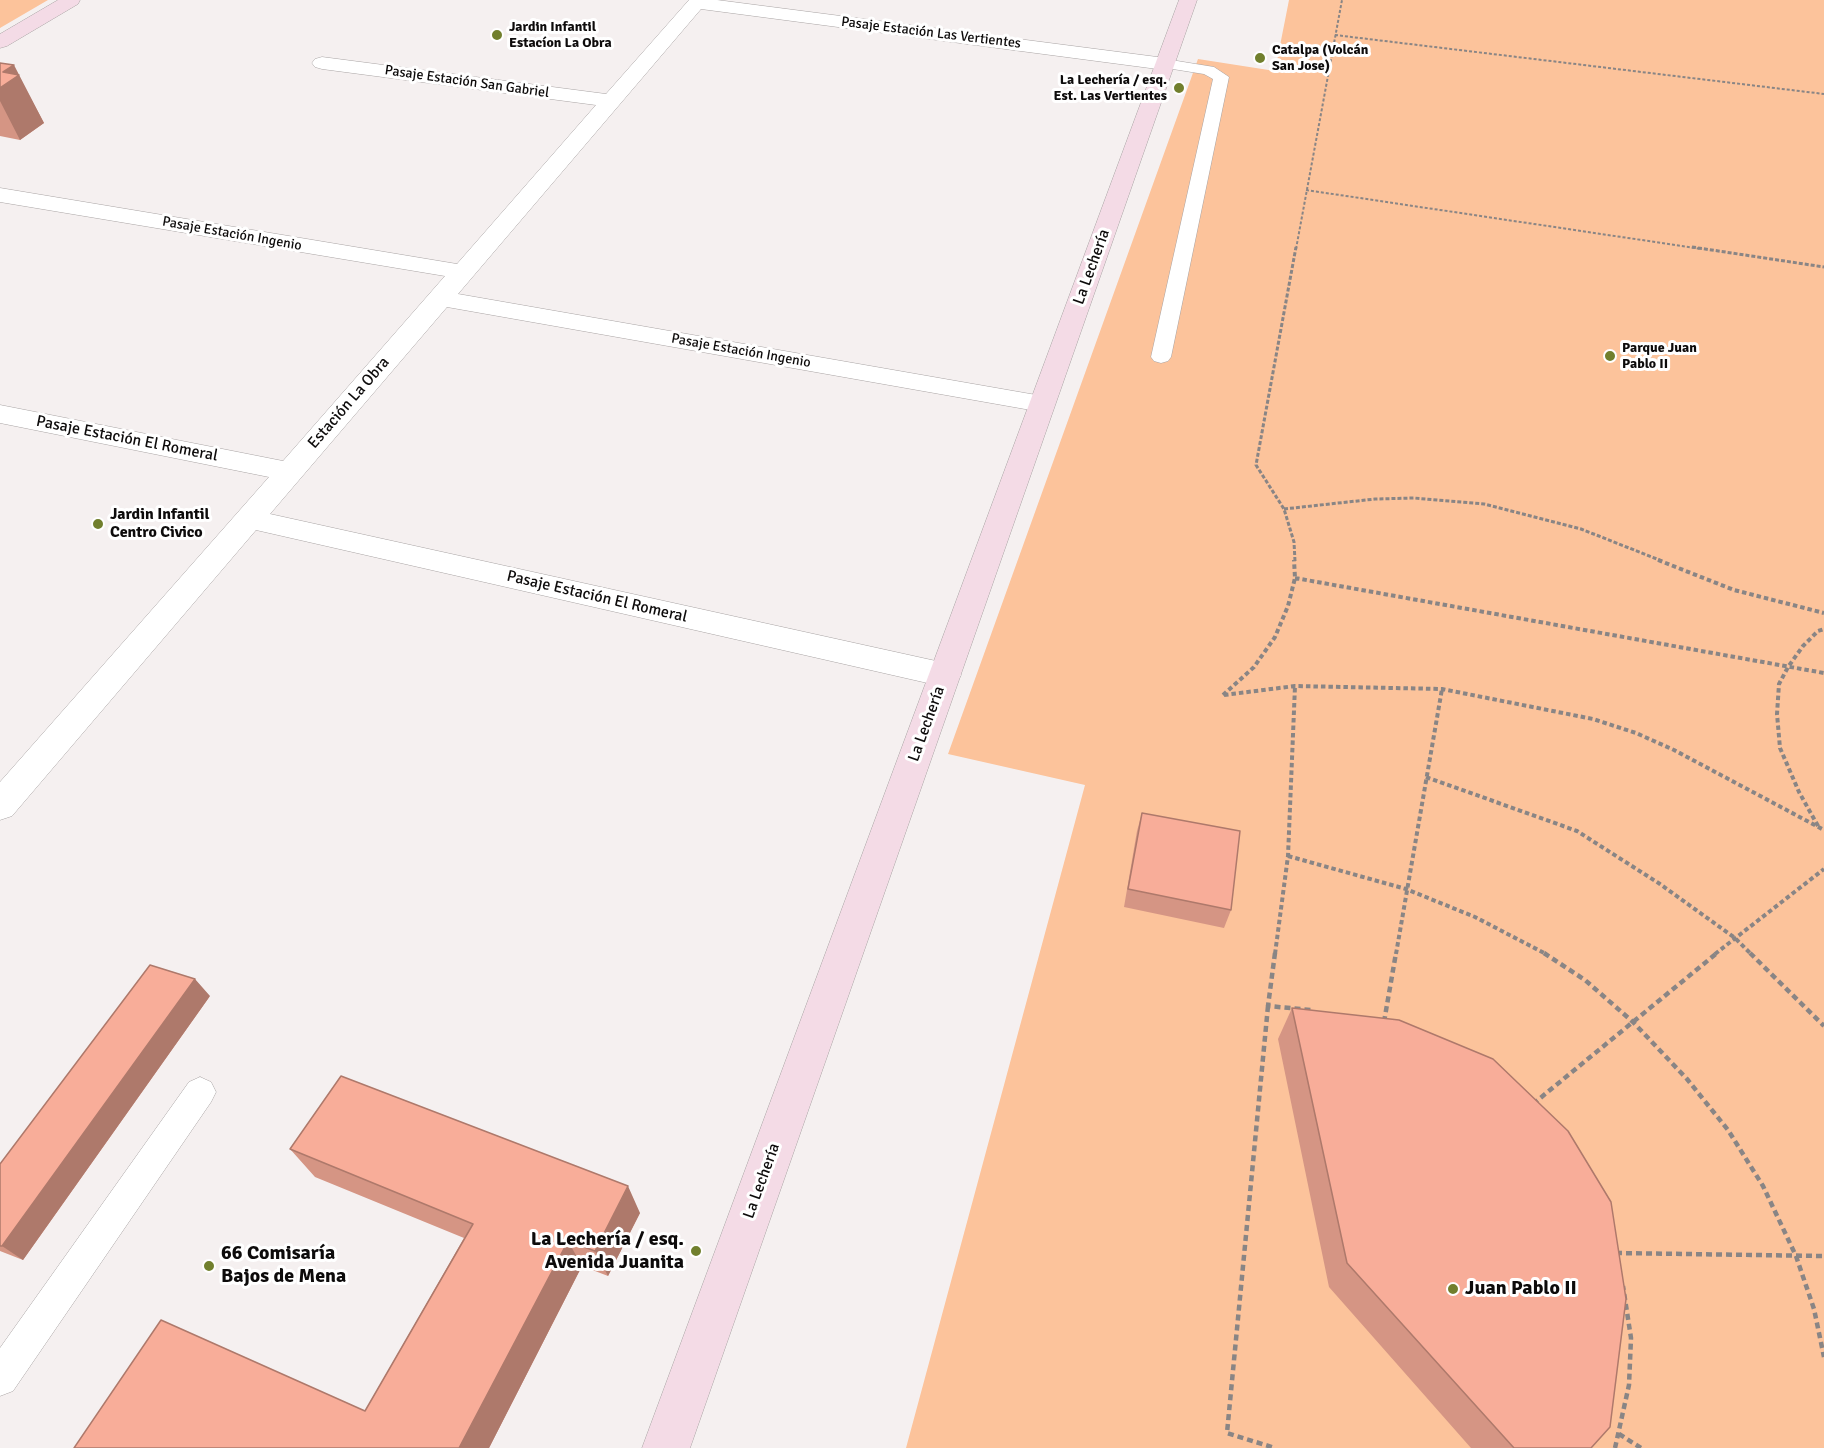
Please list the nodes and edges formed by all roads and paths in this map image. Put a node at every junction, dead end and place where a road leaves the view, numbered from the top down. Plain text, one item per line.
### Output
1 (71, 0) edge
2 (1188, 0) edge
3 (1342, 0) edge
4 (698, 1) edge
5 (1335, 34) junction
6 (0, 42) edge
7 (322, 63) dead end
8 (1165, 64) junction
9 (1824, 94) edge
10 (611, 101) junction
11 (1306, 190) junction
12 (0, 195) edge
13 (1824, 267) edge
14 (463, 272) junction
15 (440, 298) junction
16 (1161, 357) dead end
17 (1042, 404) junction
18 (0, 414) edge
19 (290, 472) junction
20 (1284, 509) junction
21 (249, 519) junction
22 (1295, 578) junction
23 (1824, 613) edge
24 (1824, 629) edge
25 (1788, 667) junction
26 (1824, 673) edge
27 (945, 675) junction
28 (1295, 686) junction
29 (1442, 689) junction
30 (1426, 777) junction
31 (0, 806) edge
32 (1819, 827) junction
33 (1824, 830) edge
34 (1288, 856) junction
35 (1824, 869) edge
36 (1406, 890) junction
37 (1735, 938) junction
38 (1268, 1006) junction
39 (1316, 1011) edge
40 (1633, 1022) junction
41 (1372, 1023) edge
42 (1824, 1026) edge
43 (201, 1092) dead end
44 (1525, 1110) edge
45 (1612, 1243) edge
46 (1616, 1253) junction
47 (1796, 1256) junction
48 (1824, 1256) edge
49 (1618, 1263) edge
50 (1622, 1282) edge
51 (1824, 1357) edge
52 (0, 1378) edge
53 (1619, 1434) junction
54 (666, 1448) edge
55 (1275, 1448) edge
56 (1614, 1448) edge
57 (1641, 1448) edge

1 - 6 street
2 - 8 street, La Lechería
3 - 5 path
4 - 8 street, Pasaje Estación Las Vertientes
4 - 10 street, Estación La Obra
5 - 9 path
5 - 11 path
7 - 10 street, Pasaje Estación San Gabriel
8 - 16 lane
8 - 17 street, La Lechería
10 - 14 street, Estación La Obra
11 - 13 path
11 - 20 path
12 - 14 street, Pasaje Estación Ingenio
14 - 15 street, Estación La Obra
15 - 17 street, Pasaje Estación Ingenio
15 - 19 street, Estación La Obra
17 - 27 street, La Lechería
18 - 19 street, Pasaje Estación El Romeral
19 - 21 street, Estación La Obra
20 - 22 path
20 - 23 path
21 - 27 street, Pasaje Estación El Romeral
21 - 31 street, Estación La Obra
22 - 25 path
22 - 28 path
24 - 25 path
25 - 26 path
25 - 32 path
27 - 54 street, La Lechería
28 - 29 path
28 - 34 path
29 - 30 path
29 - 32 path
30 - 36 path
30 - 37 path
32 - 33 path
34 - 36 path
34 - 38 path
35 - 37 path
36 - 40 path
36 - 41 path
37 - 40 path
37 - 42 path
38 - 39 path
38 - 55 path
40 - 44 path
40 - 47 path
43 - 52 lane
45 - 46 path
46 - 47 path
46 - 49 path
47 - 48 path
47 - 51 path
50 - 53 path
53 - 56 path
53 - 57 path

